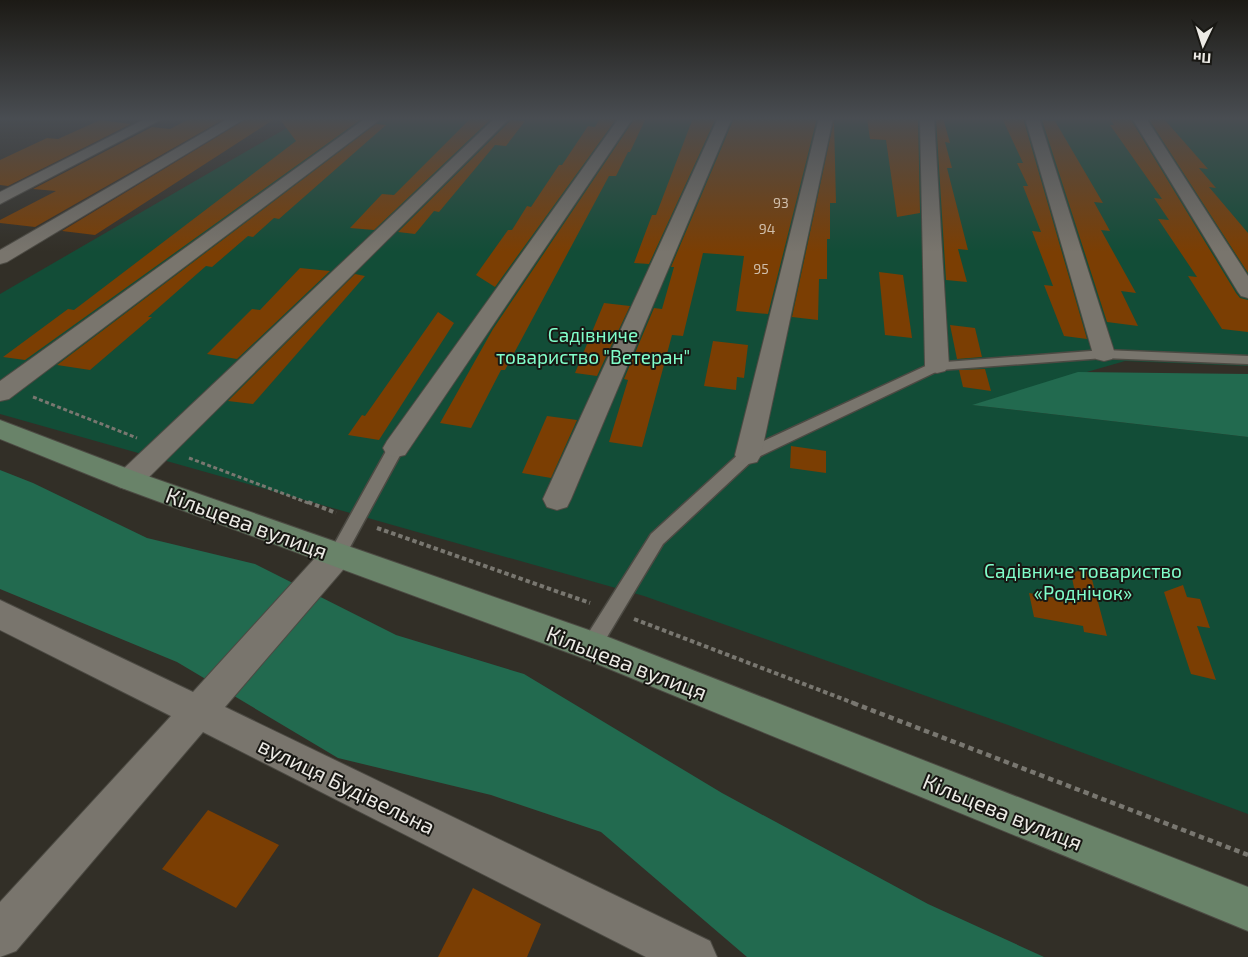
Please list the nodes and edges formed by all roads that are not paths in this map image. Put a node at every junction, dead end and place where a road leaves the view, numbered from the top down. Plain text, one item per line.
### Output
1 (70, 163) edge
2 (163, 163) edge
3 (314, 163) edge
4 (457, 163) edge
5 (595, 163) edge
6 (705, 163) edge
7 (816, 163) edge
8 (929, 163) edge
9 (1046, 163) edge
10 (1167, 163) edge
11 (0, 199) edge
12 (0, 258) edge
13 (1248, 292) edge
14 (1104, 354) junction
15 (1248, 360) edge
16 (937, 366) junction
17 (0, 393) edge
18 (0, 429) edge
19 (396, 448) joint
20 (748, 455) junction
21 (129, 480) junction
22 (557, 499) dead end
23 (337, 555) junction
24 (0, 614) edge
25 (591, 646) junction
26 (198, 712) junction
27 (1248, 909) edge
28 (0, 935) edge
29 (694, 957) edge

1 - 11 street
2 - 12 street
3 - 17 street
4 - 21 street
5 - 19 street
6 - 22 street
7 - 20 street
8 - 16 street
9 - 14 street
10 - 13 street
14 - 15 lane
14 - 16 lane
16 - 20 lane
18 - 21 main road, Кільцева вулиця
19 - 23 lane
20 - 25 lane
21 - 23 main road, Кільцева вулиця
23 - 25 main road, Кільцева вулиця
23 - 26 street
24 - 26 street, вулиця Будівельна
25 - 27 main road, Кільцева вулиця
26 - 28 street
26 - 29 street, вулиця Будівельна

